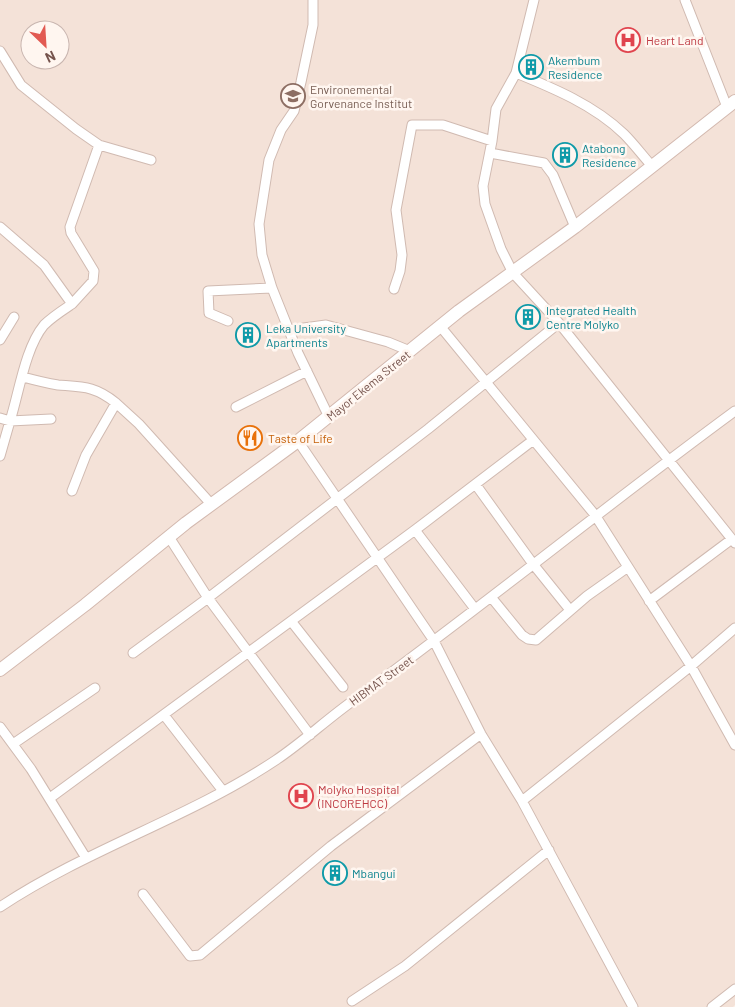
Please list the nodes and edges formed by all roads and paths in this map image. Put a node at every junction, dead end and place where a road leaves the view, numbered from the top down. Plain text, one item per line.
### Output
1 (313, 0) edge
2 (534, 0) edge
3 (685, 0) edge
4 (0, 51) edge
5 (516, 73) junction
6 (731, 104) edge
7 (492, 141) junction
8 (100, 145) junction
9 (490, 153) junction
10 (151, 160) dead end
11 (652, 166) junction
12 (0, 227) edge
13 (575, 227) junction
14 (512, 273) junction
15 (272, 288) junction
16 (394, 289) dead end
17 (72, 304) junction
18 (14, 318) dead end
19 (228, 321) dead end
20 (559, 323) junction
21 (440, 326) junction
22 (289, 330) junction
23 (0, 340) edge
24 (410, 352) junction
25 (306, 371) junction
26 (23, 378) junction
27 (485, 384) junction
28 (116, 403) junction
29 (236, 407) dead end
30 (735, 411) edge
31 (329, 417) junction
32 (0, 418) edge
33 (51, 419) dead end
34 (10, 421) junction
35 (298, 441) junction
36 (532, 441) junction
37 (0, 456) edge
38 (667, 461) junction
39 (476, 485) junction
40 (72, 491) dead end
41 (338, 499) junction
42 (212, 505) junction
43 (595, 515) junction
44 (415, 530) junction
45 (170, 537) junction
46 (734, 541) edge
47 (379, 556) junction
48 (532, 564) junction
49 (628, 567) junction
50 (491, 597) junction
51 (208, 598) junction
52 (649, 601) junction
53 (475, 609) junction
54 (570, 610) junction
55 (291, 621) junction
56 (735, 628) edge
57 (434, 641) junction
58 (133, 653) dead end
59 (248, 654) junction
60 (691, 666) junction
61 (0, 670) edge
62 (95, 688) dead end
63 (343, 688) dead end
64 (164, 714) junction
65 (0, 727) edge
66 (481, 734) junction
67 (310, 735) junction
68 (13, 744) junction
69 (735, 745) edge
70 (223, 791) junction
71 (50, 798) junction
72 (522, 800) junction
73 (549, 850) junction
74 (86, 858) junction
75 (143, 894) dead end
76 (0, 907) edge
77 (735, 989) edge
78 (352, 1001) dead end
79 (633, 1007) edge
80 (712, 1007) edge

1 - 15 street
2 - 5 street
3 - 6 street
4 - 8 street
5 - 7 street
5 - 11 street
6 - 11 street, Mayor Ekema Street
7 - 9 street
7 - 16 street
8 - 10 street
8 - 17 street
9 - 13 street
9 - 14 street
11 - 13 street, Mayor Ekema Street
12 - 17 street
13 - 14 street, Mayor Ekema Street
14 - 20 street
14 - 21 street, Mayor Ekema Street
15 - 19 street
15 - 22 street
17 - 26 street
18 - 23 street
20 - 27 street
20 - 38 street
21 - 24 street, Mayor Ekema Street
21 - 27 street
22 - 24 street
22 - 25 street
24 - 31 street, Mayor Ekema Street
25 - 29 street
25 - 31 street
26 - 28 street
26 - 34 street
27 - 36 street
27 - 41 street
28 - 40 street
28 - 42 street
30 - 38 street, HIBMAT Street
31 - 35 street, Mayor Ekema Street
32 - 34 street
33 - 34 street
34 - 37 street
35 - 41 street
35 - 42 street, Mayor Ekema Street
36 - 39 street
36 - 43 street
38 - 43 street, HIBMAT Street
38 - 46 street
39 - 44 street
39 - 48 street
41 - 47 street
41 - 51 street
42 - 45 street, Mayor Ekema Street
43 - 48 street, HIBMAT Street
43 - 49 street
44 - 47 street
44 - 53 street
45 - 51 street
45 - 61 street, Mayor Ekema Street
46 - 52 street
47 - 55 street
47 - 57 street
48 - 50 street, HIBMAT Street
48 - 54 street
49 - 52 street
49 - 54 street
50 - 53 street, HIBMAT Street
50 - 54 street
51 - 58 street
51 - 59 street
52 - 60 street
53 - 57 street, HIBMAT Street
55 - 59 street
55 - 63 street
56 - 60 street
57 - 66 street
57 - 67 street, HIBMAT Street
59 - 64 street
59 - 67 street
60 - 69 street
60 - 72 street
62 - 68 street
64 - 70 street
64 - 71 street
65 - 68 street
66 - 72 street
66 - 75 street
67 - 70 street, HIBMAT Street
68 - 71 street
70 - 74 street, HIBMAT Street
71 - 74 street
72 - 73 street
73 - 78 street
73 - 79 street
74 - 76 street, HIBMAT Street
77 - 80 street

